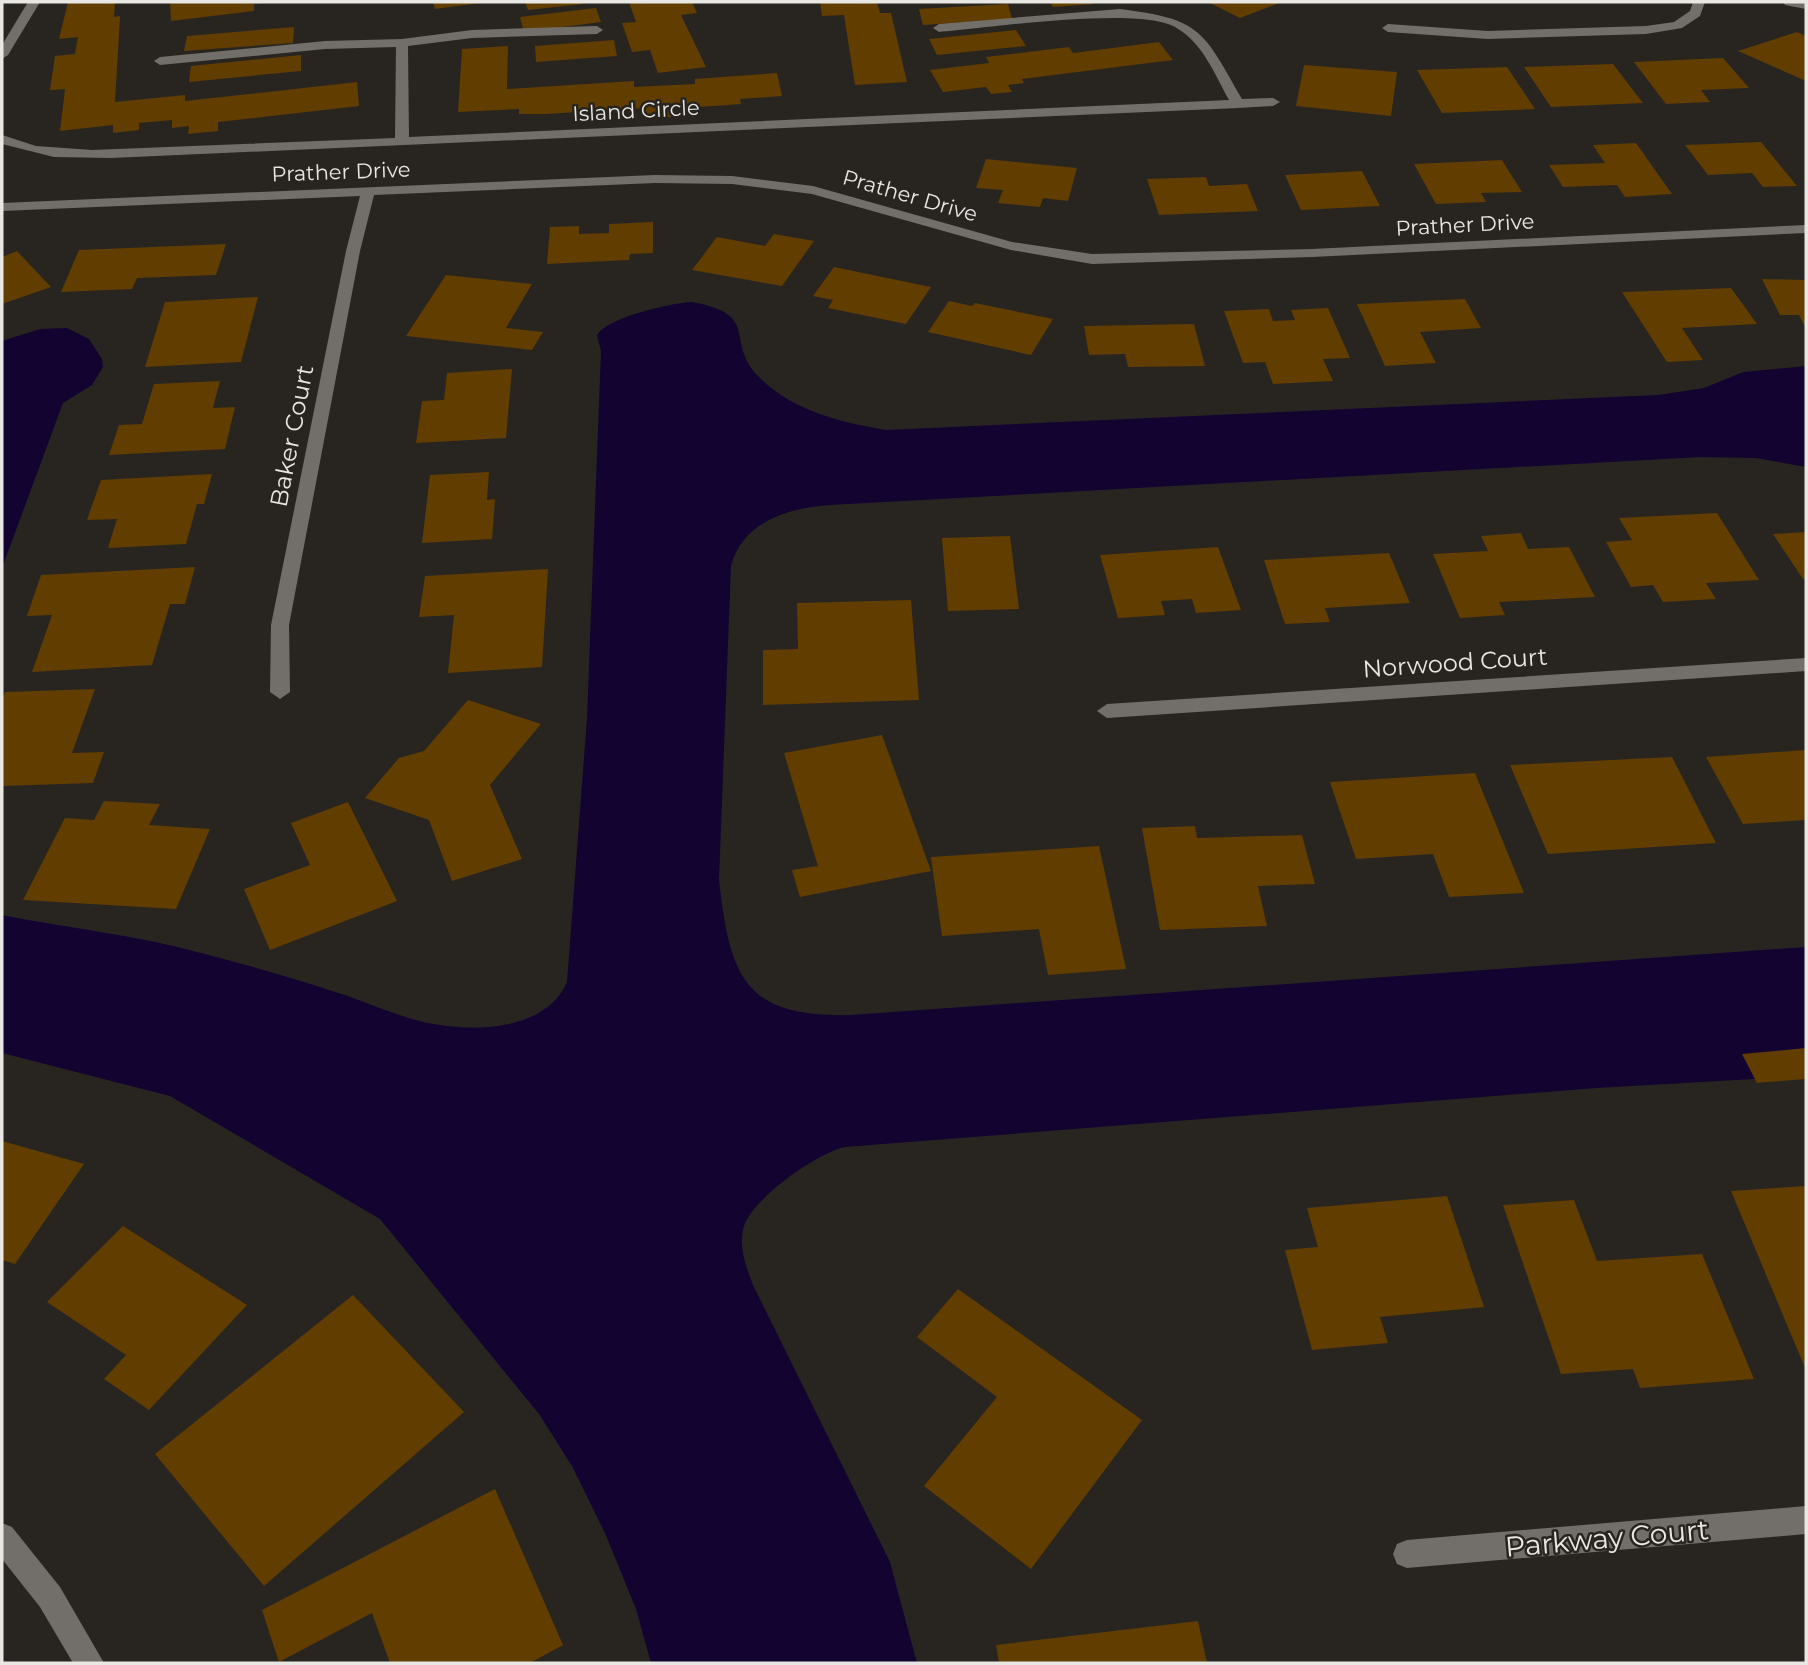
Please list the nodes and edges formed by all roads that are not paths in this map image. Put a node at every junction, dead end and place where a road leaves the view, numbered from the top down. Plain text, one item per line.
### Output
1 (34, 2) edge
2 (1699, 2) edge
3 (1789, 2) edge
4 (1806, 5) edge
5 (1388, 28) dead end
6 (939, 29) dead end
7 (597, 30) dead end
8 (402, 43) junction
9 (2, 55) edge
10 (160, 61) dead end
11 (1273, 102) dead end
12 (1238, 104) junction
13 (2, 139) edge
14 (402, 142) junction
15 (368, 192) junction
16 (2, 207) edge
17 (1806, 229) edge
18 (1806, 664) edge
19 (281, 692) dead end
20 (1107, 711) dead end
21 (1806, 1520) edge
22 (2, 1537) edge
23 (1407, 1554) dead end
24 (89, 1663) edge

1 - 9 street
2 - 5 street
3 - 4 street
6 - 12 street
7 - 8 street
8 - 10 street
8 - 14 street
11 - 12 street, Island Circle
12 - 14 street, Island Circle
13 - 14 street, Island Circle
15 - 16 street, Prather Drive
15 - 17 street, Prather Drive
15 - 19 street, Baker Court
18 - 20 street, Norwood Court
21 - 23 street, Parkway Court
22 - 24 street

